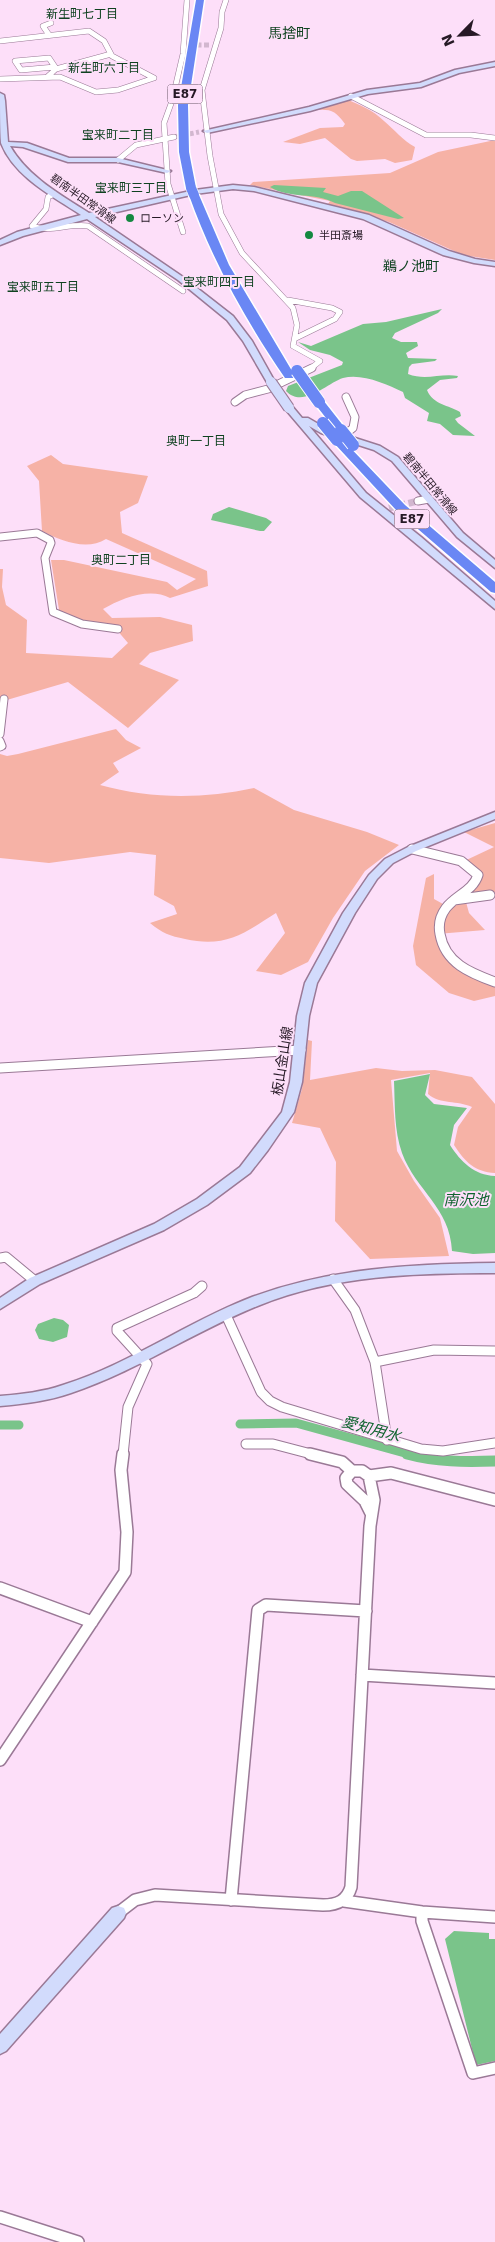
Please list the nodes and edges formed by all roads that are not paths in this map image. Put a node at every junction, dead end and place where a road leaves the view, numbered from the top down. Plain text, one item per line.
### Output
1 (187, 0) edge
2 (200, 0) edge
3 (209, 0) edge
4 (226, 0) edge
5 (51, 23) dead end
6 (207, 25) dead end
7 (50, 35) junction
8 (0, 41) edge
9 (216, 45) junction
10 (205, 48) joint
11 (111, 54) junction
12 (495, 64) edge
13 (56, 68) junction
14 (46, 77) junction
15 (0, 79) edge
16 (0, 95) edge
17 (351, 96) junction
18 (0, 130) edge
19 (203, 131) junction
20 (174, 137) tunnel mouth
21 (495, 138) edge
22 (165, 139) junction
23 (5, 144) junction
24 (118, 160) junction
25 (168, 172) junction
26 (217, 188) junction
27 (197, 191) junction
28 (54, 194) junction
29 (171, 197) junction
30 (89, 216) junction
31 (38, 229) junction
32 (183, 232) dead end
33 (0, 243) edge
34 (495, 264) edge
35 (183, 291) dead end
36 (288, 300) junction
37 (296, 338) junction
38 (346, 397) dead end
39 (236, 402) dead end
40 (314, 403) junction
41 (290, 408) junction
42 (340, 435) junction
43 (318, 440) junction
44 (429, 499) junction
45 (418, 501) tunnel mouth
46 (0, 537) edge
47 (495, 565) edge
48 (495, 578) edge
49 (495, 589) edge
50 (495, 606) edge
51 (118, 629) dead end
52 (4, 699) dead end
53 (0, 734) edge
54 (0, 741) edge
55 (0, 747) edge
56 (495, 815) edge
57 (412, 849) junction
58 (490, 895) dead end
59 (454, 900) junction
60 (495, 982) edge
61 (301, 1050) junction
62 (0, 1068) edge
63 (0, 1258) edge
64 (495, 1268) edge
65 (333, 1279) junction
66 (35, 1281) junction
67 (202, 1286) dead end
68 (0, 1304) edge
69 (226, 1315) junction
70 (495, 1351) edge
71 (141, 1356) junction
72 (375, 1362) junction
73 (0, 1402) edge
74 (387, 1440) junction
75 (495, 1443) edge
76 (246, 1444) dead end
77 (352, 1471) junction
78 (369, 1476) junction
79 (495, 1500) edge
80 (371, 1513) junction
81 (0, 1588) edge
82 (366, 1611) junction
83 (92, 1622) junction
84 (362, 1675) junction
85 (495, 1683) edge
86 (0, 1760) edge
87 (231, 1900) junction
88 (344, 1901) junction
89 (422, 1912) junction
90 (118, 1913) joint
91 (495, 1917) edge
92 (0, 2046) edge
93 (495, 2068) edge
94 (0, 2216) edge
95 (78, 2242) edge

1 - 22 street
2 - 27 highway, E87
3 - 6 highway
4 - 9 street
5 - 7 street
7 - 8 street
7 - 11 street
9 - 10 street
9 - 19 street
10 - 27 highway, E87
11 - 13 street
11 - 14 street
12 - 17 main road
13 - 13 street
13 - 14 street
14 - 15 street
16 - 18 main road, 碧南半田常滑線
17 - 19 main road
17 - 21 street
18 - 23 main road, 碧南半田常滑線
19 - 26 street
20 - 22 street
22 - 24 street
22 - 25 street
23 - 24 main road
23 - 28 main road, 碧南半田常滑線
24 - 25 main road
25 - 29 street
26 - 29 main road
26 - 34 main road
26 - 36 street
27 - 40 highway, E87
28 - 30 main road, 碧南半田常滑線
28 - 31 street
29 - 30 main road
29 - 32 street
30 - 31 main road
30 - 41 main road, 碧南半田常滑線, bridge
31 - 33 main road
31 - 35 street
36 - 37 street
36 - 37 street
37 - 39 street
38 - 42 street
40 - 42 highway, E87
40 - 42 highway, E87, bridge
41 - 42 main road, 碧南半田常滑線
41 - 43 main road, 碧南半田常滑線
42 - 43 main road
42 - 44 main road, 碧南半田常滑線
42 - 48 highway, E87, bridge
42 - 49 highway, E87
43 - 50 main road, 碧南半田常滑線
44 - 45 street
44 - 47 main road, 碧南半田常滑線
46 - 51 street
52 - 53 street
54 - 55 street
56 - 57 main road, 板山金山線
57 - 59 street
57 - 61 main road, 板山金山線
58 - 59 street
59 - 60 street
61 - 62 street
61 - 66 main road, 板山金山線
63 - 66 street
64 - 65 main road
65 - 69 main road
65 - 72 street
66 - 68 main road, 板山金山線
67 - 71 street
69 - 71 main road
69 - 74 street
70 - 72 street
71 - 73 main road
71 - 83 street
72 - 74 street
74 - 75 street
76 - 77 street
77 - 78 street
77 - 80 street
78 - 79 street
78 - 80 street
80 - 82 street
81 - 83 street
82 - 84 street
82 - 87 street
83 - 86 street
84 - 85 street
84 - 88 street
87 - 88 street
87 - 90 street
88 - 89 street
89 - 91 street
89 - 93 street
90 - 92 main road
94 - 95 street

